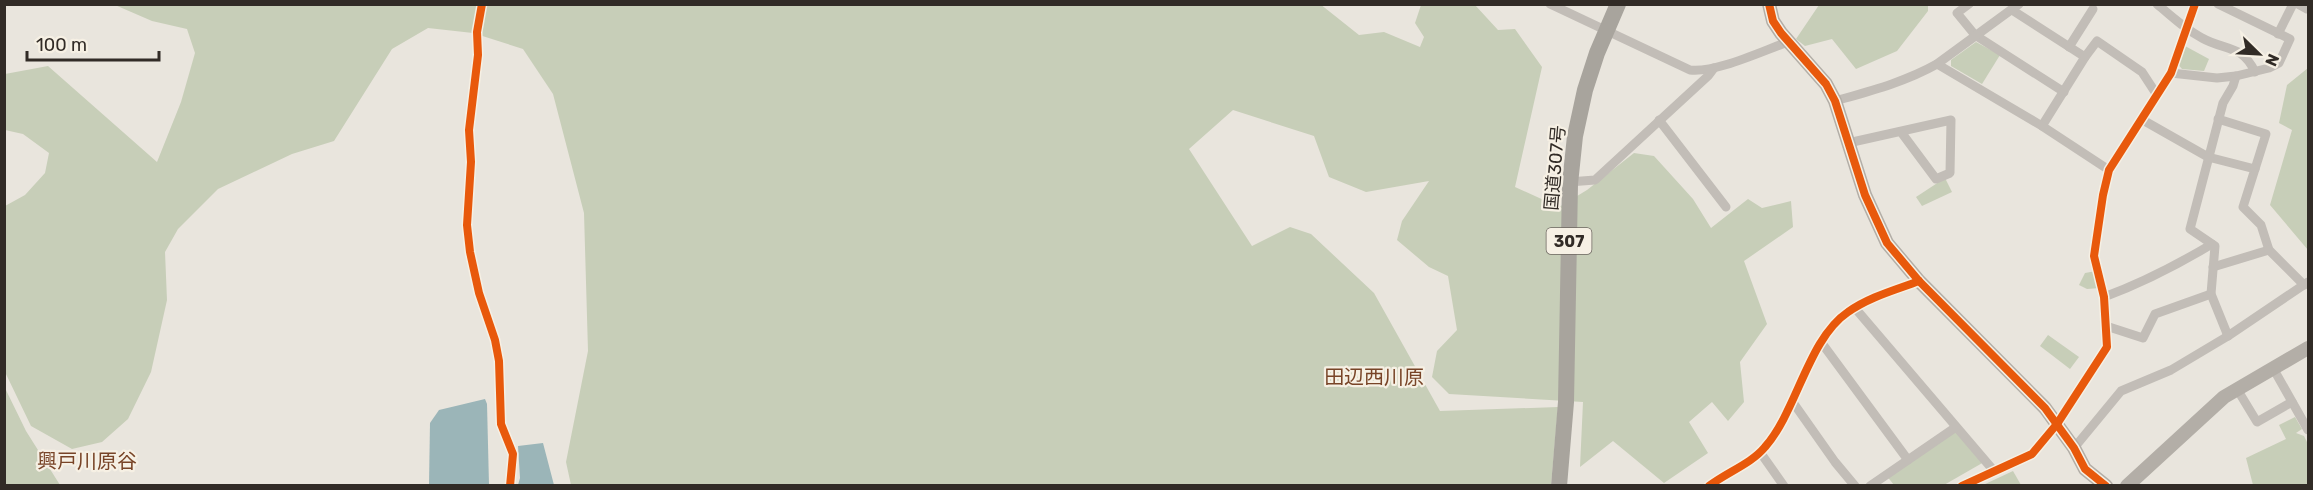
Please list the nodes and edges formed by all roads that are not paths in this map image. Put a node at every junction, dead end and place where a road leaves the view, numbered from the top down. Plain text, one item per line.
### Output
1 (482, 4) edge
2 (1550, 4) edge
3 (1618, 4) edge
4 (1768, 4) edge
5 (1969, 4) edge
6 (2157, 4) edge
7 (2195, 4) edge
8 (2218, 4) edge
9 (2292, 4) edge
10 (2091, 6) edge
11 (2015, 7) edge
12 (1606, 29) junction
13 (2186, 29) junction
14 (2278, 34) junction
15 (1976, 35) junction
16 (1788, 42) junction
17 (2069, 47) junction
18 (2085, 57) junction
19 (1937, 64) junction
20 (1714, 68) junction
21 (2255, 72) junction
22 (2171, 73) junction
23 (2236, 76) junction
24 (2064, 92) junction
25 (2157, 95) junction
26 (1835, 101) junction
27 (2141, 119) junction
28 (2218, 119) junction
29 (1659, 120) junction
30 (2042, 126) junction
31 (1901, 132) junction
32 (1848, 144) junction
33 (2208, 157) junction
34 (2255, 169) junction
35 (2109, 170) junction
36 (1570, 180) junction
37 (1548, 206) dead end
38 (1726, 207) dead end
39 (2212, 244) junction
40 (2269, 250) junction
41 (2213, 267) junction
42 (1919, 281) junction
43 (2306, 283) edge
44 (2211, 294) junction
45 (2104, 297) junction
46 (1855, 308) junction
47 (2106, 326) junction
48 (2228, 336) junction
49 (1821, 342) junction
50 (2308, 348) edge
51 (2273, 368) junction
52 (2237, 389) junction
53 (1792, 401) junction
54 (2292, 402) junction
55 (2057, 424) junction
56 (1956, 427) junction
57 (2308, 430) edge
58 (2074, 448) junction
59 (1760, 452) junction
60 (1908, 460) junction
61 (1994, 471) junction
62 (510, 486) edge
63 (1559, 486) edge
64 (1709, 486) edge
65 (1784, 486) edge
66 (1855, 486) edge
67 (1870, 486) edge
68 (1962, 486) edge
69 (2106, 486) edge
70 (2127, 486) edge

1 - 62 street
2 - 12 street
3 - 12 highway, 国道307号 / 307
4 - 16 street
5 - 15 street
6 - 13 street
7 - 13 street
8 - 14 street
9 - 14 street
10 - 17 street
11 - 15 street
11 - 17 street
12 - 20 street
12 - 36 highway, 国道307号 / 307
13 - 21 street
13 - 22 street
14 - 21 street
15 - 19 street
15 - 24 street
16 - 20 street
16 - 26 street
17 - 18 street
18 - 24 street
18 - 25 street
19 - 26 street
19 - 30 street
20 - 29 street
21 - 23 street
22 - 23 street
22 - 25 street
23 - 28 street
24 - 30 street
25 - 27 street
26 - 32 street
27 - 33 street
27 - 35 street
28 - 33 street
28 - 34 street
29 - 36 street
29 - 38 street
30 - 35 street
31 - 31 street
31 - 32 street
32 - 42 street
33 - 34 street
33 - 39 street
34 - 40 street
35 - 45 street
36 - 37 street
36 - 63 highway, 国道307号 / 307
39 - 41 street
39 - 45 street
40 - 41 street
40 - 43 street
41 - 44 street
42 - 46 street
42 - 55 street
43 - 48 street
44 - 47 street
44 - 48 street
45 - 47 street
46 - 49 street
46 - 56 street
47 - 55 street
48 - 58 street
49 - 53 street
49 - 60 street
50 - 51 street
51 - 52 street
51 - 54 street
52 - 54 street
52 - 70 street
53 - 59 street
53 - 66 street
54 - 57 street
55 - 58 street
55 - 61 street
56 - 60 street
56 - 61 street
58 - 69 street
59 - 64 street
59 - 65 street
60 - 67 street
61 - 68 street

